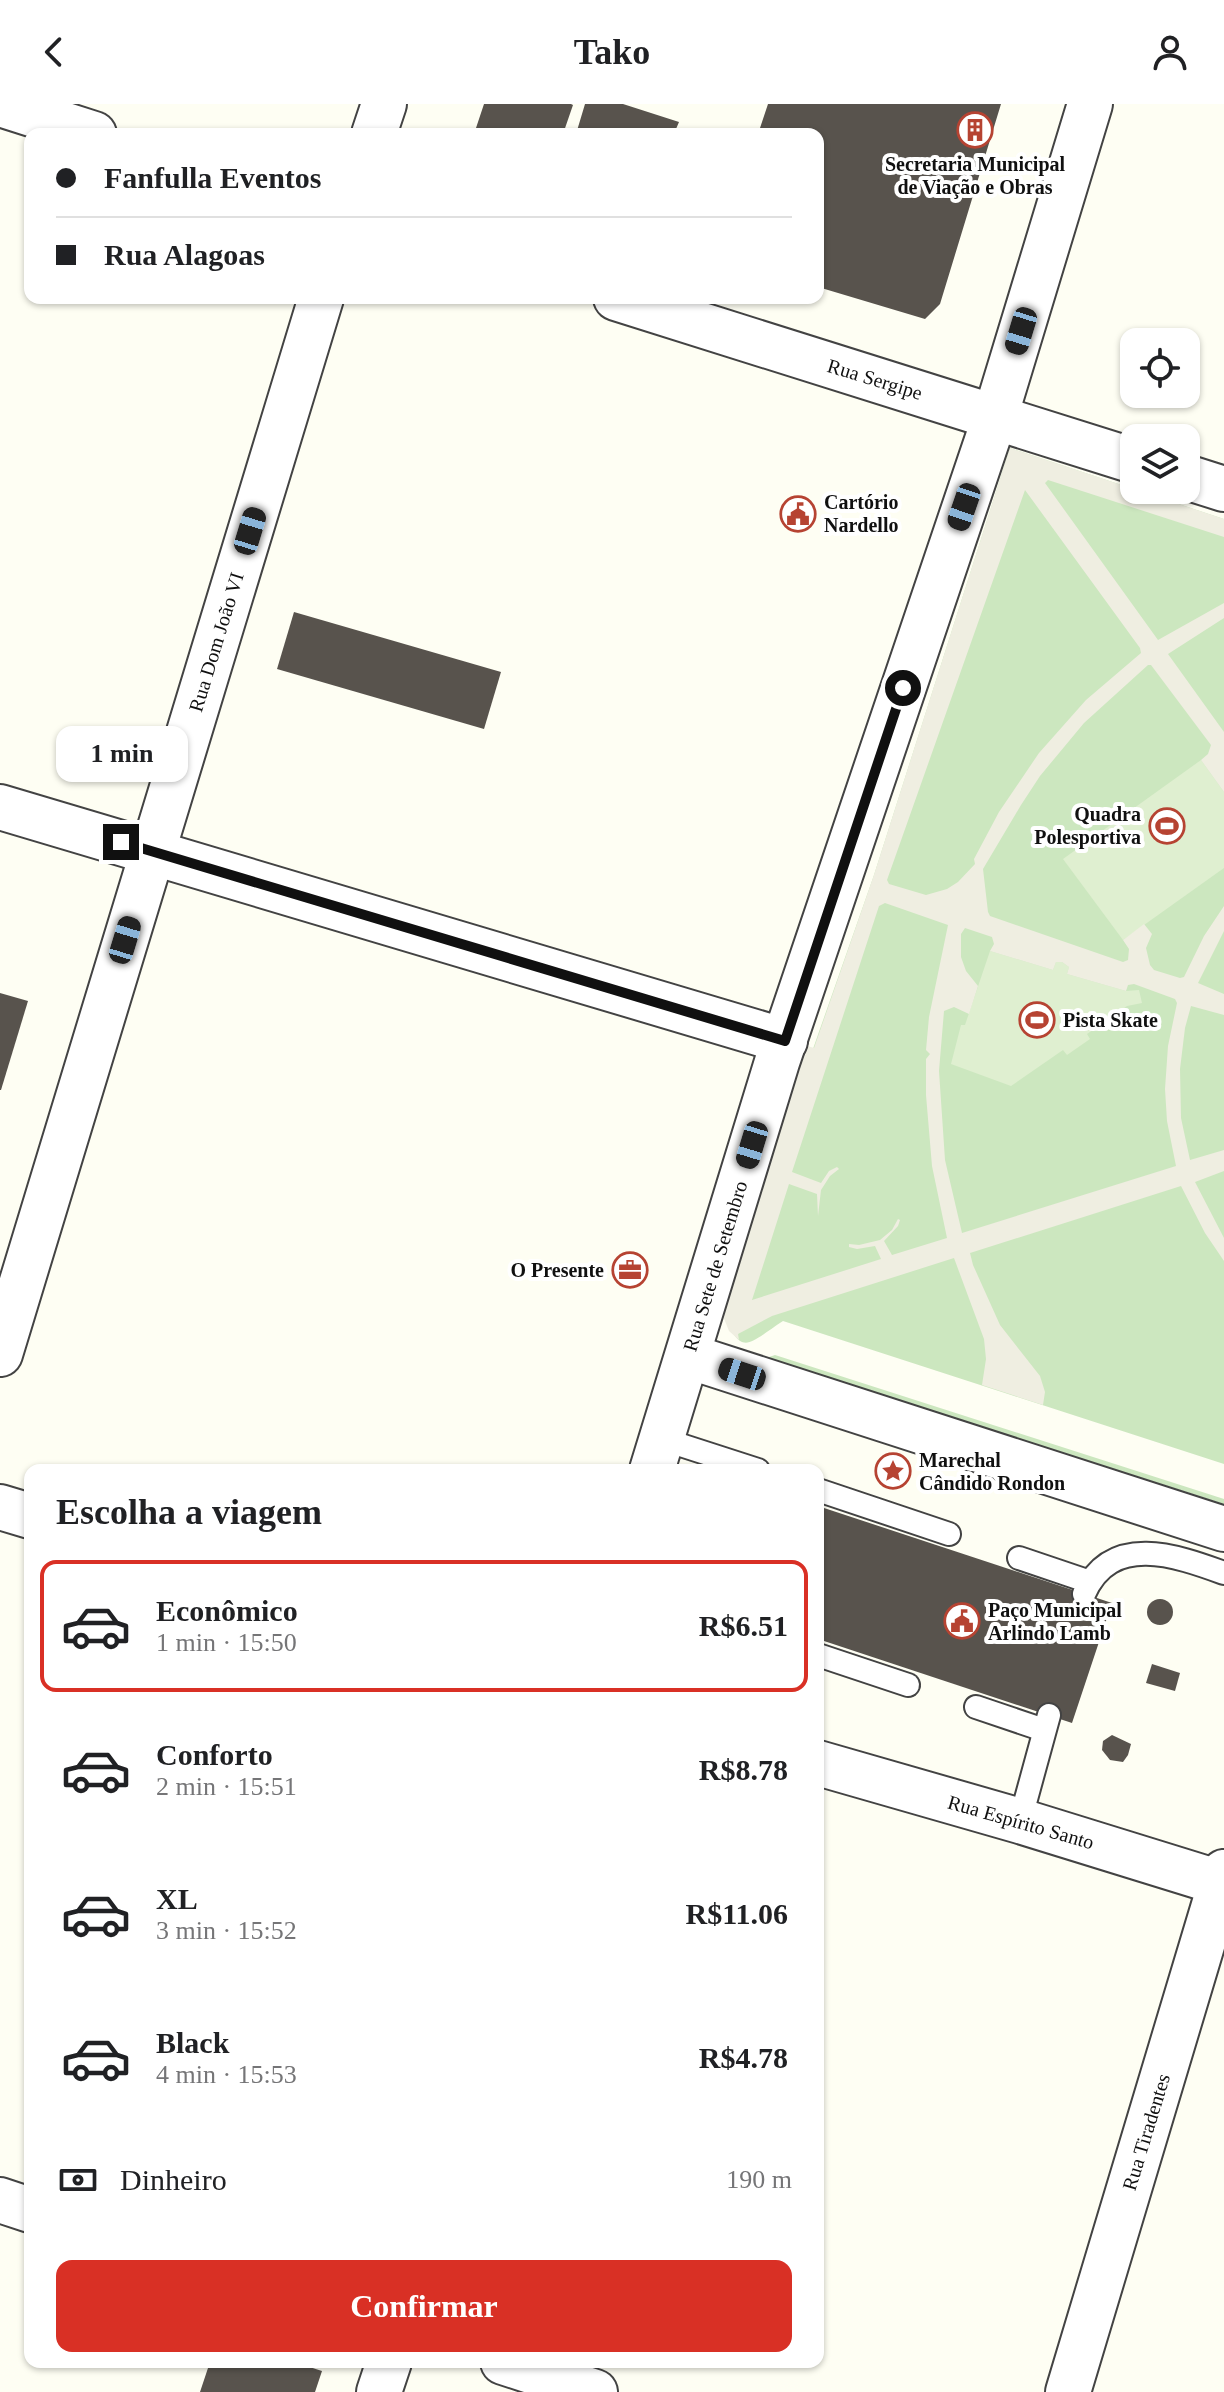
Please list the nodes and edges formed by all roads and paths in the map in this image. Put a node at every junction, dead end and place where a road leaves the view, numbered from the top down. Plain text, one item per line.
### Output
1 (0, 104) edge
2 (384, 104) edge
3 (1090, 104) edge
4 (75, 128) edge
5 (376, 128) edge
6 (319, 304) edge
7 (635, 304) edge
8 (995, 417) junction
9 (1120, 457) edge
10 (1200, 481) edge
11 (1224, 489) edge
12 (0, 807) edge
13 (151, 851) junction
14 (785, 1041) junction
15 (0, 1354) edge
16 (688, 1356) junction
17 (657, 1454) edge
18 (720, 1464) edge
19 (824, 1492) edge
20 (0, 1507) edge
21 (24, 1514) edge
22 (1224, 1529) edge
23 (949, 1534) dead end
24 (1019, 1558) dead end
25 (1224, 1573) edge
26 (824, 1657) edge
27 (908, 1685) dead end
28 (976, 1707) dead end
29 (824, 1765) edge
30 (1020, 1821) junction
31 (1223, 1879) edge
32 (0, 2200) edge
33 (24, 2208) edge
34 (387, 2368) edge
35 (521, 2368) edge
36 (379, 2392) edge
37 (595, 2392) edge
38 (1068, 2392) edge

1 - 4 street
2 - 5 street
3 - 8 street, Rua Sete de Setembro
6 - 13 street, Rua Dom João VI
7 - 8 street, Rua Sergipe
8 - 9 street, Rua Sergipe
8 - 14 street, Rua Sete de Setembro
10 - 11 street
12 - 13 street
13 - 14 street
13 - 15 street, Rua Dom João VI
14 - 16 street, Rua Sete de Setembro
16 - 17 street, Rua Sete de Setembro
16 - 22 street
17 - 18 lane
19 - 23 lane
20 - 21 street
24 - 25 lane
26 - 27 lane
28 - 30 lane
29 - 30 street, Rua Espírito Santo
30 - 31 street, Rua Espírito Santo
31 - 38 street, Rua Tiradentes
32 - 33 street
34 - 36 street
35 - 37 street

